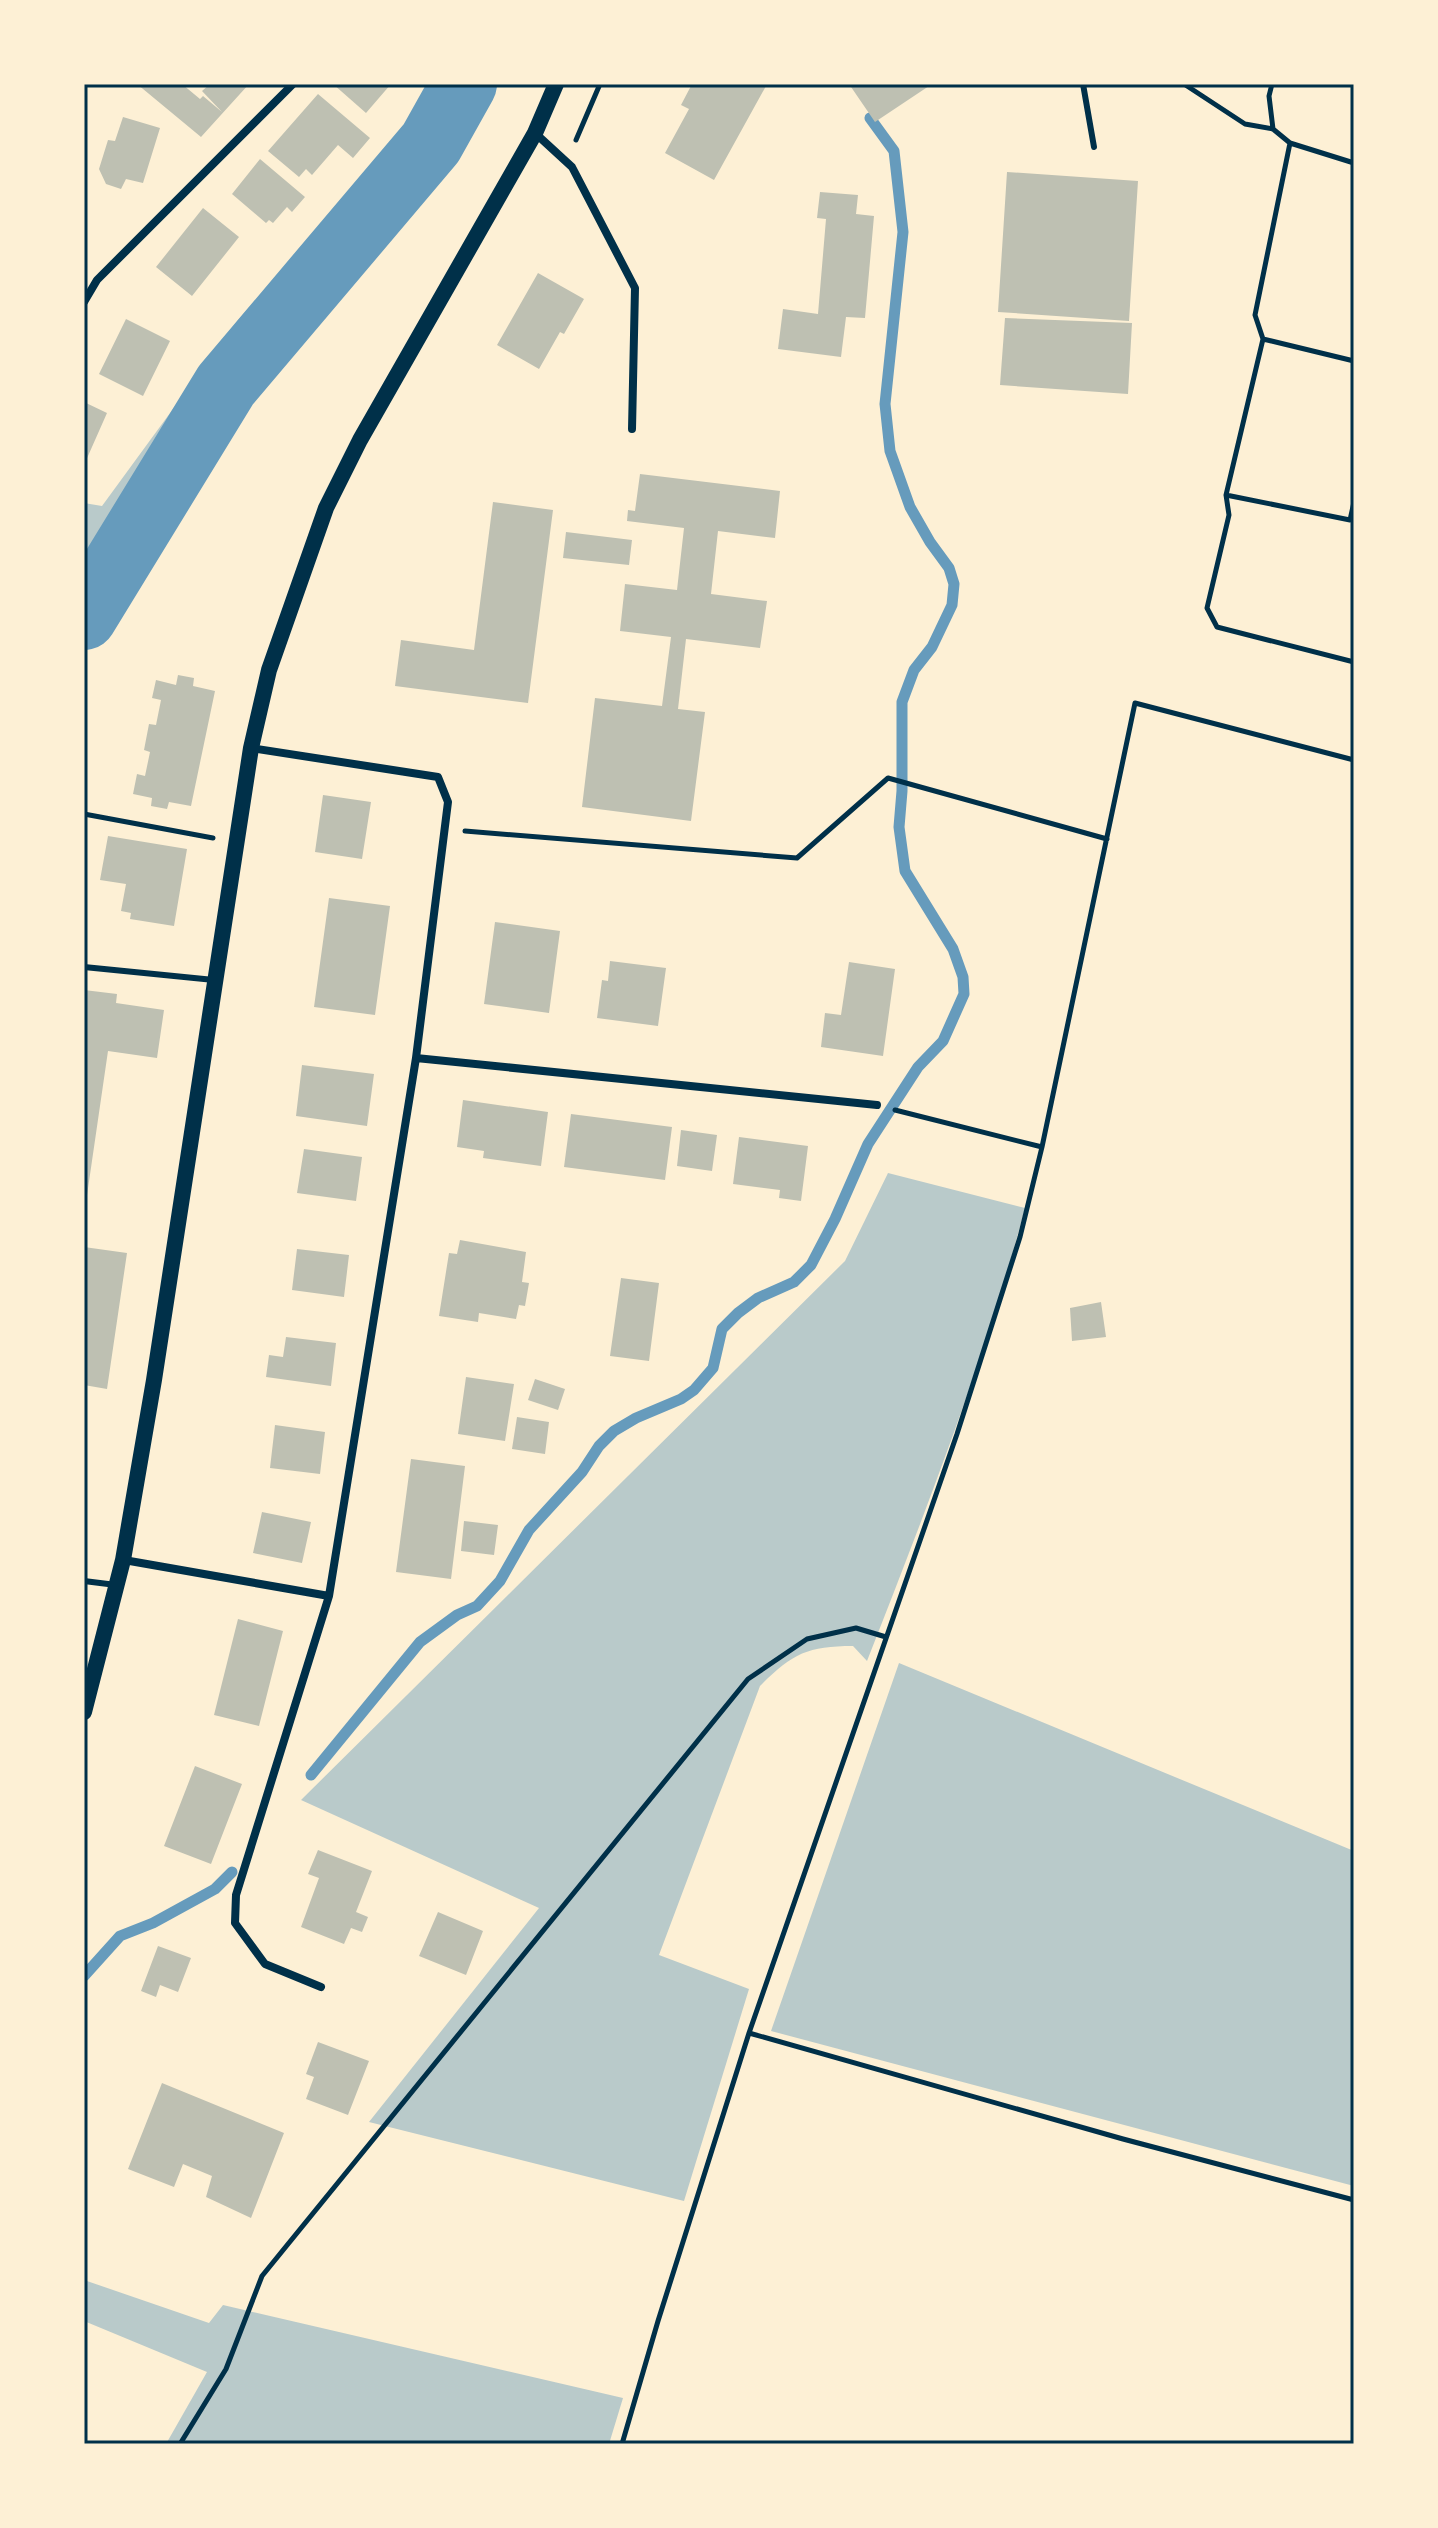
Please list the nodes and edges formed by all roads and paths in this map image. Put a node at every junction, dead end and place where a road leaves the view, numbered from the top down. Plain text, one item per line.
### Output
1 (293, 84) edge
2 (556, 84) edge
3 (600, 84) edge
4 (1083, 84) edge
5 (1184, 84) edge
6 (1272, 84) edge
7 (1273, 129) junction
8 (535, 133) junction
9 (1290, 143) junction
10 (1094, 147) dead end
11 (566, 163) junction
12 (1354, 163) edge
13 (84, 302) edge
14 (1263, 339) junction
15 (1354, 361) edge
16 (632, 429) dead end
17 (1226, 495) junction
18 (1354, 502) edge
19 (1354, 662) edge
20 (251, 748) junction
21 (1354, 760) edge
22 (84, 814) edge
23 (444, 830) junction
24 (1107, 839) junction
25 (237, 843) junction
26 (84, 967) edge
27 (217, 980) junction
28 (416, 1058) junction
29 (877, 1105) dead end
30 (925, 1118) dead end
31 (1042, 1147) junction
32 (123, 1560) junction
33 (84, 1581) edge
34 (117, 1585) junction
35 (329, 1596) junction
36 (886, 1637) junction
37 (84, 1712) edge
38 (321, 1987) dead end
39 (749, 2033) junction
40 (1354, 2200) edge
41 (180, 2444) edge
42 (622, 2444) edge

1 - 13 street
2 - 8 main road
3 - 11 path
4 - 10 lane
5 - 7 path
6 - 7 path
7 - 9 path
8 - 11 street
8 - 20 main road
9 - 12 path
9 - 14 path
11 - 16 street
14 - 15 path
14 - 17 path
17 - 18 path
17 - 19 path
20 - 23 street
20 - 25 main road
21 - 24 path
22 - 25 path
23 - 24 path
23 - 28 street
24 - 31 path
25 - 27 main road
26 - 27 lane
27 - 32 main road
28 - 29 street
28 - 35 street
30 - 31 path
31 - 36 path
32 - 34 main road
32 - 35 street
33 - 34 lane
34 - 37 main road
35 - 38 street
36 - 39 path
36 - 41 path
39 - 40 path
39 - 42 path

